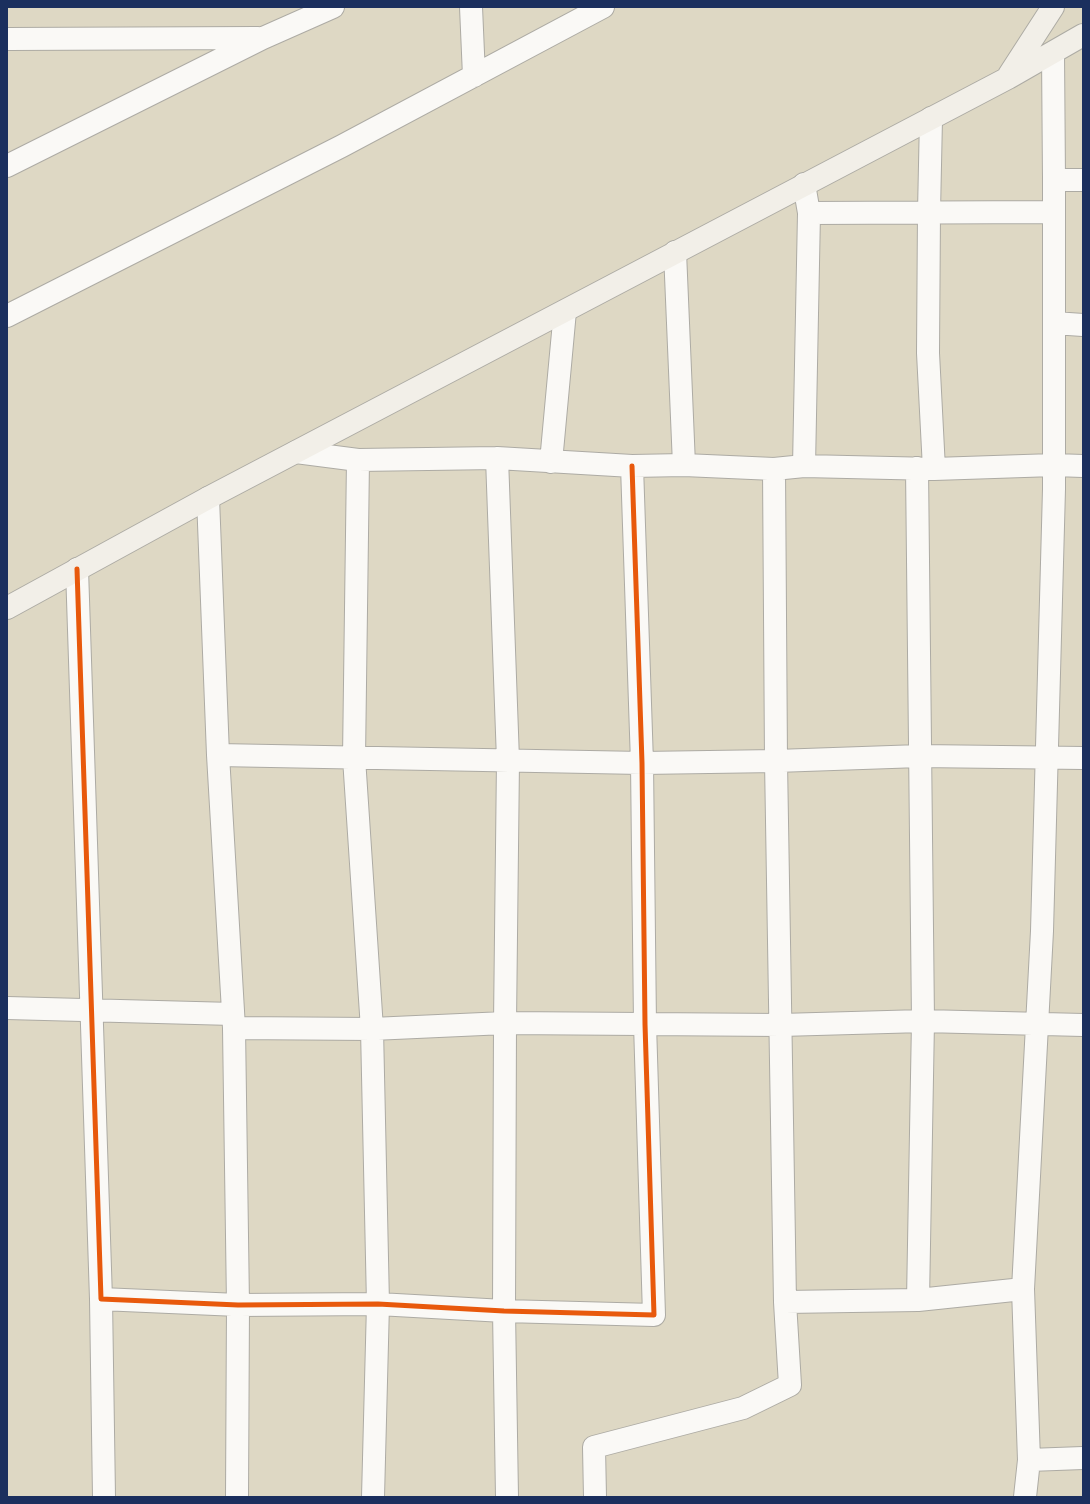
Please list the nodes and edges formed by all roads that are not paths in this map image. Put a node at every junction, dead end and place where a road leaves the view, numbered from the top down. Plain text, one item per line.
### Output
1 (333, 7) edge
2 (471, 7) edge
3 (602, 7) edge
4 (1053, 7) edge
5 (1083, 35) edge
6 (263, 38) junction
7 (7, 39) edge
8 (1053, 52) junction
9 (474, 76) junction
10 (1008, 78) junction
11 (931, 118) junction
12 (7, 166) edge
13 (1054, 180) junction
14 (1083, 180) edge
15 (804, 184) junction
16 (929, 212) junction
17 (1054, 212) junction
18 (809, 213) junction
19 (675, 252) junction
20 (565, 311) junction
21 (7, 316) edge
22 (1054, 323) junction
23 (1083, 325) edge
24 (296, 452) junction
25 (497, 458) junction
26 (358, 460) junction
27 (551, 462) junction
28 (684, 465) junction
29 (1054, 465) junction
30 (632, 466) junction
31 (804, 466) junction
32 (1083, 466) edge
33 (926, 468) junction
34 (774, 469) junction
35 (208, 498) junction
36 (77, 569) junction
37 (7, 608) edge
38 (218, 755) junction
39 (920, 756) junction
40 (354, 758) junction
41 (1047, 758) junction
42 (1083, 758) edge
43 (508, 760) junction
44 (776, 761) junction
45 (642, 763) junction
46 (7, 1008) edge
47 (92, 1010) junction
48 (233, 1021) junction
49 (923, 1021) junction
50 (505, 1023) junction
51 (645, 1024) junction
52 (1037, 1024) junction
53 (781, 1025) junction
54 (1083, 1025) edge
55 (372, 1029) junction
56 (1024, 1289) junction
57 (101, 1299) junction
58 (918, 1300) junction
59 (786, 1302) junction
60 (378, 1304) junction
61 (238, 1305) junction
62 (504, 1311) junction
63 (1083, 1458) edge
64 (1029, 1460) junction
65 (104, 1497) edge
66 (237, 1497) edge
67 (373, 1497) edge
68 (507, 1497) edge
69 (595, 1497) edge
70 (1025, 1497) edge

1 - 6 street
2 - 9 street
3 - 9 street
4 - 10 street
5 - 8 street
6 - 7 street
6 - 12 street
8 - 10 street
8 - 13 street
9 - 21 street
10 - 11 street
11 - 15 street
11 - 16 street
13 - 14 street
13 - 17 street
15 - 18 street
15 - 19 street
16 - 17 street
16 - 18 street
16 - 33 street
17 - 22 street
18 - 31 street
19 - 20 street
19 - 28 street
20 - 24 street
20 - 27 street
22 - 23 street
22 - 29 street
24 - 26 street
24 - 35 street
25 - 26 street
25 - 27 street
25 - 43 street
26 - 40 street
27 - 30 street
28 - 30 street
28 - 34 street
29 - 32 street
29 - 33 street
29 - 41 street
30 - 45 street
31 - 33 street
31 - 34 street
33 - 39 street
34 - 44 street
35 - 36 street
35 - 38 street
36 - 37 street
36 - 47 street
38 - 40 street
38 - 48 street
39 - 41 street
39 - 44 street
39 - 49 street
40 - 43 street
40 - 55 street
41 - 42 street
41 - 52 street
43 - 45 street
43 - 50 street
44 - 45 street
44 - 53 street
45 - 51 street
46 - 47 street
47 - 48 street
47 - 57 street
48 - 55 street
48 - 61 street
49 - 52 street
49 - 53 street
49 - 58 street
50 - 51 street
50 - 55 street
50 - 62 street
51 - 53 street
51 - 62 street
52 - 54 street
52 - 56 street
53 - 59 street
55 - 60 street
56 - 58 street
56 - 64 street
57 - 61 street
57 - 65 street
58 - 59 street
59 - 69 street
60 - 61 street
60 - 62 street
60 - 67 street
61 - 66 street
62 - 68 street
63 - 64 street
64 - 70 street

